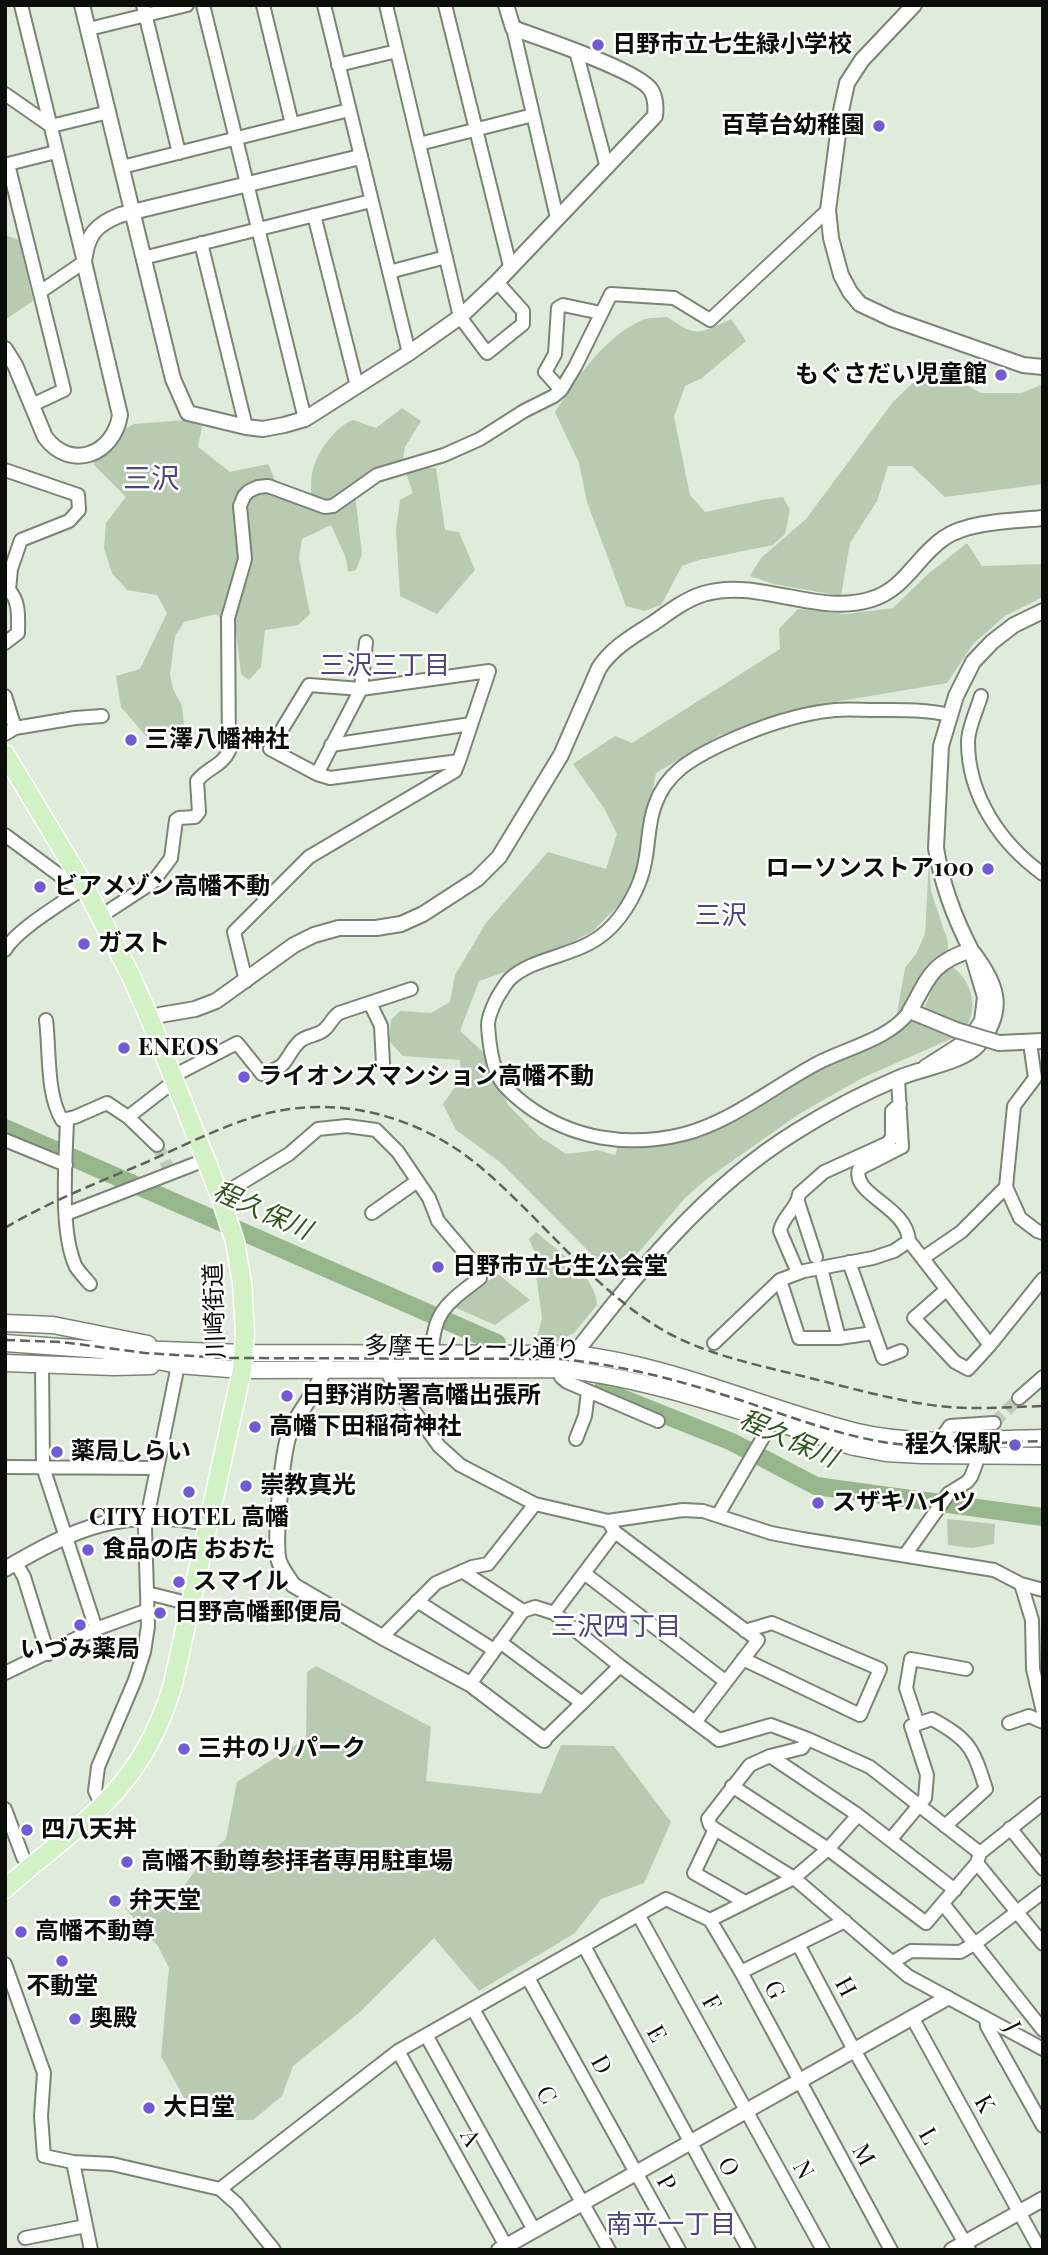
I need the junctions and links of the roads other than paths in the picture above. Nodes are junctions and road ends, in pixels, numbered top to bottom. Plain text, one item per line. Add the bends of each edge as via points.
1 (21, 5) edge
2 (82, 5) edge
3 (187, 5) edge
4 (203, 5) edge
5 (263, 5) edge
6 (324, 5) edge
7 (386, 5) edge
8 (444, 5) edge
9 (506, 5) edge
10 (914, 5) edge
11 (144, 10) edge
12 (513, 28) junction
13 (89, 29) junction
14 (397, 51) junction
15 (576, 51) junction
16 (338, 65) junction
17 (5, 94) edge
18 (349, 110) junction
19 (108, 112) junction
20 (533, 115) junction
21 (292, 124) junction
22 (51, 126) junction
23 (476, 129) junction
24 (236, 138) junction
25 (419, 144) junction
26 (56, 152) junction
27 (179, 153) junction
28 (360, 157) junction
29 (122, 167) junction
30 (607, 168) junction
31 (247, 186) junction
32 (370, 201) junction
33 (828, 210) junction
34 (133, 212) junction
35 (314, 215) junction
36 (557, 218) junction
37 (258, 229) junction
38 (201, 243) junction
39 (446, 257) junction
40 (143, 258) junction
41 (84, 262) junction
42 (510, 266) junction
43 (389, 272) junction
44 (497, 282) junction
45 (40, 292) junction
46 (601, 313) junction
47 (460, 317) junction
48 (5, 348) edge
49 (409, 353) junction
50 (1043, 367) edge
51 (356, 386) junction
52 (561, 390) junction
53 (32, 405) junction
54 (305, 419) junction
55 (246, 427) junction
56 (5, 470) edge
57 (1043, 518) edge
58 (7, 590) edge
59 (1043, 611) edge
60 (366, 642) dead end
61 (5, 643) edge
62 (361, 689) junction
63 (5, 696) edge
64 (981, 696) dead end
65 (949, 715) junction
66 (102, 716) dead end
67 (471, 724) junction
68 (10, 731) edge
69 (946, 734) junction
70 (968, 740) junction
71 (331, 745) junction
72 (5, 754) edge
73 (459, 761) junction
74 (317, 774) junction
75 (5, 835) edge
76 (1043, 874) edge
77 (85, 887) junction
78 (101, 916) junction
79 (5, 950) edge
80 (971, 950) junction
81 (246, 981) junction
82 (411, 989) dead end
83 (370, 1003) junction
84 (910, 1011) junction
85 (150, 1018) junction
86 (46, 1020) dead end
87 (1037, 1042) edge
88 (383, 1064) dead end
89 (174, 1079) junction
90 (898, 1079) junction
91 (900, 1104) junction
92 (128, 1117) junction
93 (67, 1119) junction
94 (5, 1140) edge
95 (157, 1145) tunnel mouth
96 (205, 1160) junction
97 (66, 1165) junction
98 (416, 1182) junction
99 (1006, 1187) junction
100 (798, 1202) junction
101 (223, 1205) junction
102 (66, 1213) junction
103 (372, 1213) dead end
104 (1043, 1233) edge
105 (909, 1241) junction
106 (923, 1258) junction
107 (818, 1262) junction
108 (849, 1262) junction
109 (798, 1273) junction
110 (1043, 1279) edge
111 (780, 1280) junction
112 (90, 1284) dead end
113 (946, 1290) junction
114 (5, 1323) edge
115 (873, 1333) junction
116 (839, 1339) junction
117 (5, 1343) edge
118 (714, 1343) dead end
119 (990, 1345) junction
120 (102, 1350) junction
121 (170, 1350) junction
122 (901, 1350) dead end
123 (326, 1352) junction
124 (376, 1352) junction
125 (432, 1353) junction
126 (574, 1354) junction
127 (243, 1361) junction
128 (5, 1363) edge
129 (42, 1363) junction
130 (178, 1365) junction
131 (387, 1368) junction
132 (563, 1368) junction
133 (324, 1370) junction
134 (1043, 1377) edge
135 (588, 1392) junction
136 (1019, 1398) tunnel mouth
137 (658, 1421) dead end
138 (772, 1422) junction
139 (994, 1423) tunnel mouth
140 (978, 1438) junction
141 (1043, 1438) edge
142 (576, 1439) dead end
143 (945, 1447) junction
144 (978, 1456) junction
145 (1043, 1456) edge
146 (5, 1467) edge
147 (43, 1467) junction
148 (157, 1468) junction
149 (535, 1504) junction
150 (718, 1515) junction
151 (146, 1518) junction
152 (208, 1523) junction
153 (611, 1527) junction
154 (65, 1536) junction
155 (905, 1555) junction
156 (10, 1566) edge
157 (462, 1571) junction
158 (584, 1573) junction
159 (1021, 1584) junction
160 (1043, 1590) edge
161 (147, 1593) junction
162 (417, 1601) junction
163 (191, 1604) junction
164 (148, 1611) junction
165 (523, 1611) junction
166 (554, 1613) junction
167 (96, 1629) junction
168 (745, 1631) junction
169 (382, 1637) junction
170 (497, 1646) junction
171 (48, 1654) junction
172 (743, 1659) junction
173 (620, 1666) junction
174 (966, 1669) dead end
175 (5, 1673) edge
176 (725, 1681) junction
177 (470, 1684) junction
178 (582, 1703) junction
179 (1043, 1712) edge
180 (696, 1721) junction
181 (1043, 1722) edge
182 (1009, 1723) dead end
183 (918, 1724) junction
184 (808, 1739) junction
185 (544, 1740) joint
186 (770, 1756) junction
187 (732, 1786) junction
188 (1043, 1803) edge
189 (101, 1804) junction
190 (919, 1804) junction
191 (5, 1809) edge
192 (858, 1815) junction
193 (945, 1826) junction
194 (1010, 1828) junction
195 (715, 1829) junction
196 (891, 1839) junction
197 (828, 1849) junction
198 (979, 1858) junction
199 (29, 1867) junction
200 (1043, 1870) edge
201 (793, 1878) junction
202 (5, 1889) edge
203 (955, 1890) junction
204 (1043, 1892) edge
205 (745, 1902) junction
206 (944, 1905) junction
207 (1017, 1912) junction
208 (639, 1916) junction
209 (710, 1920) junction
210 (845, 1921) junction
211 (976, 1943) junction
212 (798, 1944) junction
213 (1043, 1944) edge
214 (584, 1947) junction
215 (893, 1962) junction
216 (5, 1964) edge
217 (741, 1972) junction
218 (528, 1978) junction
219 (947, 1998) junction
220 (473, 2009) junction
221 (912, 2017) junction
222 (986, 2019) junction
223 (426, 2035) junction
224 (1040, 2039) edge
225 (854, 2050) junction
226 (398, 2051) junction
227 (799, 2081) junction
228 (746, 2110) junction
229 (1043, 2126) edge
230 (691, 2142) junction
231 (73, 2162) junction
232 (636, 2173) junction
233 (220, 2189) junction
234 (1043, 2199) edge
235 (583, 2203) junction
236 (1020, 2212) junction
237 (86, 2226) junction
238 (534, 2230) junction
239 (25, 2238) dead end
240 (962, 2247) edge
241 (506, 2249) edge
242 (91, 2250) edge
243 (274, 2250) edge
244 (608, 2250) edge
245 (679, 2250) edge
246 (750, 2250) edge
247 (823, 2250) edge
248 (891, 2250) edge
249 (1040, 2250) edge

1 - 22 street
2 - 13 street
3 - 11 street
4 - 24 street
5 - 21 street
6 - 16 street
7 - 14 street
8 - 23 street
9 - 12 street
10 - 33 street via 862,60 847,83
11 - 13 street
11 - 27 street
12 - 15 street
12 - 20 street
13 - 19 street
14 - 16 street
14 - 25 street
15 - 30 street
15 - 30 street via 640,79 656,103 655,116
16 - 18 street
17 - 22 street
18 - 21 street
18 - 28 street
19 - 22 street
19 - 29 street
20 - 23 street
20 - 36 street
21 - 24 street
22 - 26 street
23 - 25 street
23 - 42 street
24 - 27 street
24 - 31 street
25 - 39 street
26 - 41 street
26 - 45 street via 8,164
27 - 29 street
28 - 31 street
28 - 32 street
29 - 34 street
30 - 36 street
31 - 34 street
31 - 37 street
32 - 35 street
32 - 43 street
33 - 46 street via 710,320 674,298 662,297 611,294
33 - 50 street via 841,275 860,304 1023,365
34 - 40 street
34 - 41 street via 105,221 93,232
35 - 37 street
35 - 51 street
36 - 42 street
37 - 38 street
37 - 54 street
38 - 40 street
38 - 55 street
39 - 43 street
39 - 47 street
40 - 55 street via 183,406 188,413
41 - 45 street
41 - 53 street via 116,392 118,427 96,451 86,456 67,455 45,437
42 - 44 street
43 - 49 street
44 - 47 street
44 - 47 street via 523,311 523,324 487,353
45 - 53 street via 65,390
46 - 52 street
46 - 52 street via 563,305 558,308 555,354 545,372
47 - 49 street
48 - 53 street
49 - 51 street
51 - 54 street
52 - 78 street via 480,439 376,475 333,506 268,486 244,496 240,518 245,559 228,618 229,751 197,781 199,812 176,820 171,858 153,882
54 - 55 street via 263,429
56 - 58 street via 78,495 79,510 69,521 21,540
57 - 81 street via 952,533 929,550 899,584 870,600 827,602 734,590 688,600 627,640 602,664 561,755 485,872 401,924 339,928 306,938
58 - 61 street via 18,607 18,633
59 - 65 street via 1003,632 978,657
60 - 62 street
62 - 67 street via 489,671
62 - 71 street
62 - 74 street via 309,685 271,749
63 - 68 street
64 - 70 street
65 - 69 street
65 - 84 street via 919,709 836,710 792,717 753,730 684,764 667,780 655,804 640,883 617,921 581,948 509,980 488,1021 500,1080 516,1097 543,1117 586,1135 617,1141 684,1133 733,1113 818,1063 892,1028
66 - 68 street
67 - 71 street
67 - 73 street
69 - 70 street
69 - 80 street via 941,746 936,848 950,907
70 - 76 street via 974,780 995,827
71 - 74 street
72 - 77 main road, 川崎街道
73 - 74 street via 330,778
73 - 81 street via 455,771 309,857 234,932
75 - 77 street via 70,883
77 - 78 main road, 川崎街道
77 - 79 street
78 - 85 main road, 川崎街道
80 - 84 street via 932,971
80 - 90 street via 985,997 982,1021 970,1039 926,1068
81 - 85 street via 200,1008
82 - 83 street
83 - 88 street via 381,1027
83 - 89 street via 332,1018 324,1031 298,1043 275,1070 262,1074 237,1043
84 - 87 street, bridge via 999,1043
85 - 89 main road, 川崎街道
86 - 93 street via 57,1111 62,1120
87 - 99 street via 1035,1078 1014,1106
89 - 92 street
89 - 96 main road, 川崎街道
90 - 91 street
90 - 126 street via 796,1131 732,1178 672,1237
91 - 100 street via 892,1111 888,1143 824,1172 799,1194
91 - 105 street via 902,1147 857,1173 871,1196 899,1218
92 - 93 street via 107,1103
92 - 95 street
93 - 97 street
94 - 97 street
96 - 101 main road, 川崎街道
96 - 102 street
97 - 102 street
98 - 101 street via 398,1152 376,1130 318,1129
98 - 103 street
98 - 125 street via 438,1221 477,1267 480,1278 443,1308
99 - 104 street via 1020,1218
99 - 106 street via 961,1232
100 - 107 street
100 - 109 street via 780,1231
101 - 127 main road, 川崎街道 via 242,1283
102 - 112 street via 69,1260
105 - 106 street
105 - 108 street via 894,1251
106 - 113 street
107 - 108 street
107 - 109 street
107 - 116 street
108 - 115 street
109 - 111 street
110 - 119 street
111 - 116 street via 799,1338
111 - 118 street
113 - 119 street
113 - 119 street via 914,1318 955,1362 968,1369
114 - 121 main road via 53,1325
115 - 116 street
115 - 122 street via 883,1358
117 - 120 main road, 多摩モノレール通り
120 - 121 main road, 多摩モノレール通り
120 - 130 main road, 多摩モノレール通り
121 - 127 main road, 多摩モノレール通り
123 - 124 main road, 多摩モノレール通り
123 - 127 main road, 多摩モノレール通り
123 - 133 street
124 - 125 main road, 多摩モノレール通り
124 - 131 street
125 - 126 main road, 多摩モノレール通り
126 - 132 street
126 - 143 main road, 多摩モノレール通り via 660,1371 858,1432
127 - 130 main road, 多摩モノレール通り
127 - 133 main road, 多摩モノレール通り
127 - 152 main road, 川崎街道
128 - 129 main road
129 - 130 main road
129 - 147 street
130 - 148 street
131 - 132 main road, 多摩モノレール通り
131 - 133 main road, 多摩モノレール通り
131 - 149 street via 439,1446 460,1465
132 - 135 street via 561,1377
132 - 138 main road, 多摩モノレール通り via 655,1385
133 - 169 street via 286,1443 278,1559 293,1585
134 - 136 street
135 - 137 street
135 - 142 street
138 - 143 main road, 多摩モノレール通り via 886,1453
138 - 150 street
139 - 143 street via 950,1426
140 - 141 main road, 多摩モノレール通り
140 - 143 main road, 多摩モノレール通り
140 - 144 street
143 - 144 main road, 多摩モノレール通り
144 - 145 main road, 多摩モノレール通り
144 - 155 street via 967,1482 947,1495
146 - 147 street
147 - 148 street
147 - 154 street
148 - 151 street
149 - 153 street
149 - 157 street via 488,1564
150 - 153 street via 683,1510
150 - 155 street via 771,1533
151 - 152 street
151 - 154 street via 106,1522
151 - 161 street
152 - 163 main road, 川崎街道
153 - 158 street
153 - 168 street
154 - 156 street
154 - 167 street
155 - 159 street via 994,1570
156 - 171 street via 24,1577
157 - 162 street via 436,1583
157 - 165 street
158 - 166 street
158 - 176 street
159 - 160 street
159 - 179 street via 1032,1620 1033,1669
161 - 163 street
161 - 164 street
162 - 169 street
162 - 170 street
163 - 189 main road, 川崎街道 via 166,1708 140,1759
164 - 167 street
164 - 189 street via 144,1652 98,1767 95,1791
165 - 166 street via 534,1607
165 - 170 street
166 - 173 street
167 - 171 street
168 - 172 street via 758,1640
168 - 172 street via 772,1623 880,1669 860,1715
169 - 177 street
170 - 177 street
170 - 178 street
171 - 175 street
172 - 176 street
173 - 178 street
173 - 180 street
174 - 183 street via 911,1659 906,1688
176 - 180 street
177 - 185 street
178 - 185 street
180 - 184 street via 719,1740 771,1726
181 - 182 street via 1029,1716
183 - 190 street via 911,1727 927,1775 925,1798
183 - 193 street via 932,1719 958,1734 976,1758 986,1789
184 - 186 street via 802,1748
184 - 190 street via 870,1767
186 - 187 street via 750,1765
186 - 192 street
187 - 195 street via 708,1819
187 - 197 street
188 - 194 street
189 - 199 main road, 川崎街道
190 - 193 street
190 - 196 street
191 - 199 street
192 - 196 street
192 - 197 street
193 - 198 street
194 - 198 street
194 - 200 street
195 - 201 street
195 - 205 street via 694,1873
196 - 203 street
197 - 201 street
197 - 206 street via 926,1923
198 - 203 street
198 - 207 street
199 - 202 main road, 川崎街道
201 - 205 street
201 - 210 street
203 - 206 street
204 - 207 street
205 - 209 street
206 - 211 street
207 - 211 street
207 - 213 street
208 - 209 street via 666,1899
208 - 214 street
208 - 228 street, F
209 - 217 street, G
210 - 212 street
210 - 215 street
211 - 215 street via 960,1952 911,1951
211 - 224 street
212 - 217 street
212 - 225 street, H
214 - 218 street
214 - 230 street, E
215 - 219 street
216 - 231 street via 44,2073 44,2156
217 - 227 street, G
218 - 220 street
218 - 232 street, D
219 - 221 street
219 - 222 street
220 - 223 street
220 - 235 street, C
221 - 225 street
221 - 236 street, K
222 - 224 street
222 - 229 street, J
223 - 226 street
223 - 238 street
225 - 227 street
225 - 240 street, L
226 - 233 street
226 - 241 street, A
227 - 228 street
227 - 248 street, M
228 - 230 street
228 - 247 street, N
230 - 232 street
230 - 246 street, O
231 - 233 street via 112,2164
231 - 237 street
232 - 235 street
232 - 245 street, P
233 - 243 street
234 - 236 street
235 - 238 street
235 - 244 street, C
236 - 240 street
236 - 249 street, K
237 - 239 street
237 - 242 street
238 - 241 street

